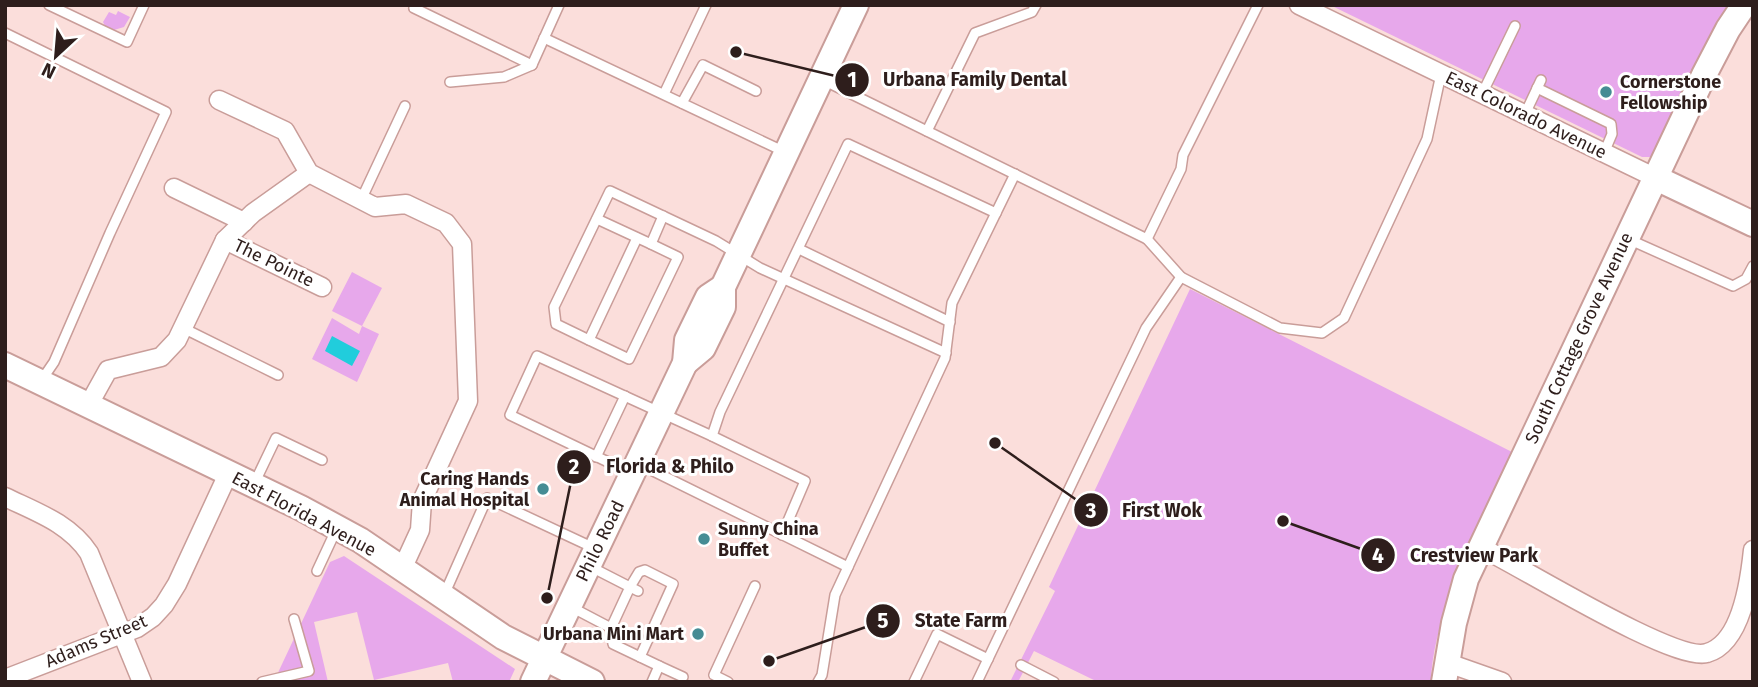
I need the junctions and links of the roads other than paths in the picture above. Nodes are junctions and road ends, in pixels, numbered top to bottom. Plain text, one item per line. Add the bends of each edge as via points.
1 (49, 5) edge
2 (144, 5) edge
3 (415, 5) edge
4 (559, 5) edge
5 (706, 5) edge
6 (856, 5) edge
7 (1036, 5) edge
8 (1258, 5) edge
9 (1299, 5) edge
10 (1744, 5) edge
11 (1515, 26) dead end
12 (5, 33) edge
13 (544, 38) junction
14 (532, 65) junction
15 (1441, 74) junction
16 (821, 79) junction
17 (450, 82) dead end
18 (756, 91) dead end
19 (664, 94) junction
20 (1482, 94) junction
21 (219, 100) dead end
22 (682, 103) junction
23 (405, 106) dead end
24 (1525, 114) junction
25 (927, 131) junction
26 (787, 152) junction
27 (1604, 153) junction
28 (309, 173) junction
29 (1015, 174) junction
30 (1656, 178) junction
31 (174, 188) dead end
32 (361, 200) junction
33 (996, 213) junction
34 (663, 216) junction
35 (597, 219) junction
36 (244, 222) junction
37 (1753, 224) edge
38 (637, 238) junction
39 (1626, 238) junction
40 (1147, 239) junction
41 (225, 240) junction
42 (651, 244) junction
43 (799, 249) junction
44 (738, 255) junction
45 (1753, 266) edge
46 (1181, 277) junction
47 (785, 279) junction
48 (322, 287) dead end
49 (950, 322) junction
50 (183, 328) junction
51 (589, 340) junction
52 (946, 353) junction
53 (5, 365) edge
54 (278, 375) dead end
55 (40, 382) junction
56 (625, 396) junction
57 (88, 406) junction
58 (661, 413) junction
59 (712, 436) junction
60 (596, 457) junction
61 (322, 460) dead end
62 (635, 469) junction
63 (228, 474) junction
64 (253, 486) junction
65 (5, 497) edge
66 (337, 528) junction
67 (782, 535) junction
68 (1480, 547) junction
69 (1753, 550) edge
70 (592, 557) junction
71 (403, 567) junction
72 (848, 568) junction
73 (317, 571) dead end
74 (755, 586) dead end
75 (634, 589) junction
76 (443, 596) junction
77 (569, 606) junction
78 (294, 619) dead end
79 (616, 624) junction
80 (122, 633) junction
81 (640, 657) junction
82 (544, 659) junction
83 (988, 659) junction
84 (1021, 665) dead end
85 (659, 666) junction
86 (1446, 672) edge
87 (683, 677) dead end
88 (5, 679) edge
89 (142, 682) edge
90 (262, 682) edge
91 (533, 682) edge
92 (592, 682) edge
93 (652, 682) edge
94 (727, 682) edge
95 (818, 682) edge
96 (914, 682) edge
97 (977, 682) edge
98 (1054, 682) edge
99 (1502, 682) edge

1 - 2 lane via 127,42
3 - 14 lane
4 - 13 lane
5 - 19 lane
6 - 16 street, Philo Road
7 - 25 lane via 1032,12 975,33
8 - 40 lane
9 - 15 street, East Colorado Avenue
10 - 30 street, South Cottage Grove Avenue via 1704,75
11 - 20 lane
12 - 55 lane via 166,112 54,362
13 - 14 lane
13 - 19 lane
14 - 17 lane via 504,77
15 - 20 street, East Colorado Avenue
15 - 46 lane via 1427,139 1344,318 1322,333 1280,328
16 - 25 lane
16 - 26 street, Philo Road
18 - 22 lane via 703,65
19 - 22 lane
20 - 24 street, East Colorado Avenue
21 - 28 street via 285,131
22 - 26 lane
23 - 32 lane
24 - 27 street, East Colorado Avenue
24 - 27 lane via 1539,84 1611,124
25 - 29 lane
26 - 44 street, Philo Road
27 - 30 street, East Colorado Avenue
28 - 32 street
28 - 36 street
29 - 33 lane
29 - 40 lane
30 - 37 street, East Colorado Avenue
30 - 39 street, South Cottage Grove Avenue
31 - 36 street
32 - 71 street via 375,207 406,204 446,223 462,244 468,401 422,501 420,530
33 - 43 lane via 848,144
33 - 49 lane via 953,303
34 - 35 lane via 610,191
34 - 42 lane
34 - 44 lane
35 - 38 lane
35 - 51 lane via 554,307 556,324
36 - 41 street
38 - 42 lane
38 - 51 lane
39 - 45 lane via 1733,286 1746,279
39 - 68 street, South Cottage Grove Avenue
40 - 46 lane
41 - 48 street, The Pointe
41 - 50 street
42 - 51 lane via 678,257 629,359
43 - 47 lane
43 - 49 lane
44 - 47 lane
44 - 58 street, Philo Road via 723,287 723,307 703,348 685,363
46 - 83 lane via 1146,328
47 - 52 lane
47 - 59 lane
49 - 52 lane
50 - 54 lane
50 - 57 street via 161,357 108,370
52 - 72 lane
53 - 55 street, East Florida Avenue
55 - 57 street, East Florida Avenue
56 - 58 lane
56 - 60 lane
56 - 60 lane via 537,356 510,415
57 - 63 street, East Florida Avenue
58 - 59 lane
58 - 62 street, Philo Road
59 - 67 lane via 805,481
60 - 62 lane
61 - 64 lane via 276,438
62 - 67 lane
62 - 70 street, Philo Road
63 - 64 street, East Florida Avenue
63 - 80 street, Adams Street via 164,605 153,617
64 - 66 street, East Florida Avenue
65 - 80 street via 62,525 81,540
66 - 71 street, East Florida Avenue
66 - 73 lane
67 - 72 lane
68 - 69 street via 1647,637 1696,655 1717,649 1733,627 1749,586
68 - 86 street, South Cottage Grove Avenue via 1466,579
70 - 75 lane
70 - 76 lane via 487,498
70 - 77 street, Philo Road
71 - 76 street, East Florida Avenue
72 - 95 lane via 835,595
74 - 94 lane via 714,676
75 - 79 lane
75 - 81 lane via 639,572 645,570 673,584 645,635
76 - 82 street, East Florida Avenue
77 - 79 lane
77 - 82 street, Philo Road
78 - 90 lane via 310,671
79 - 81 lane via 613,644
80 - 88 street, Adams Street
80 - 89 street
81 - 85 lane
82 - 91 street, Philo Road
82 - 92 street, East Florida Avenue
83 - 96 lane via 937,635
83 - 97 lane
84 - 98 lane
85 - 87 lane
85 - 93 lane
86 - 99 street

